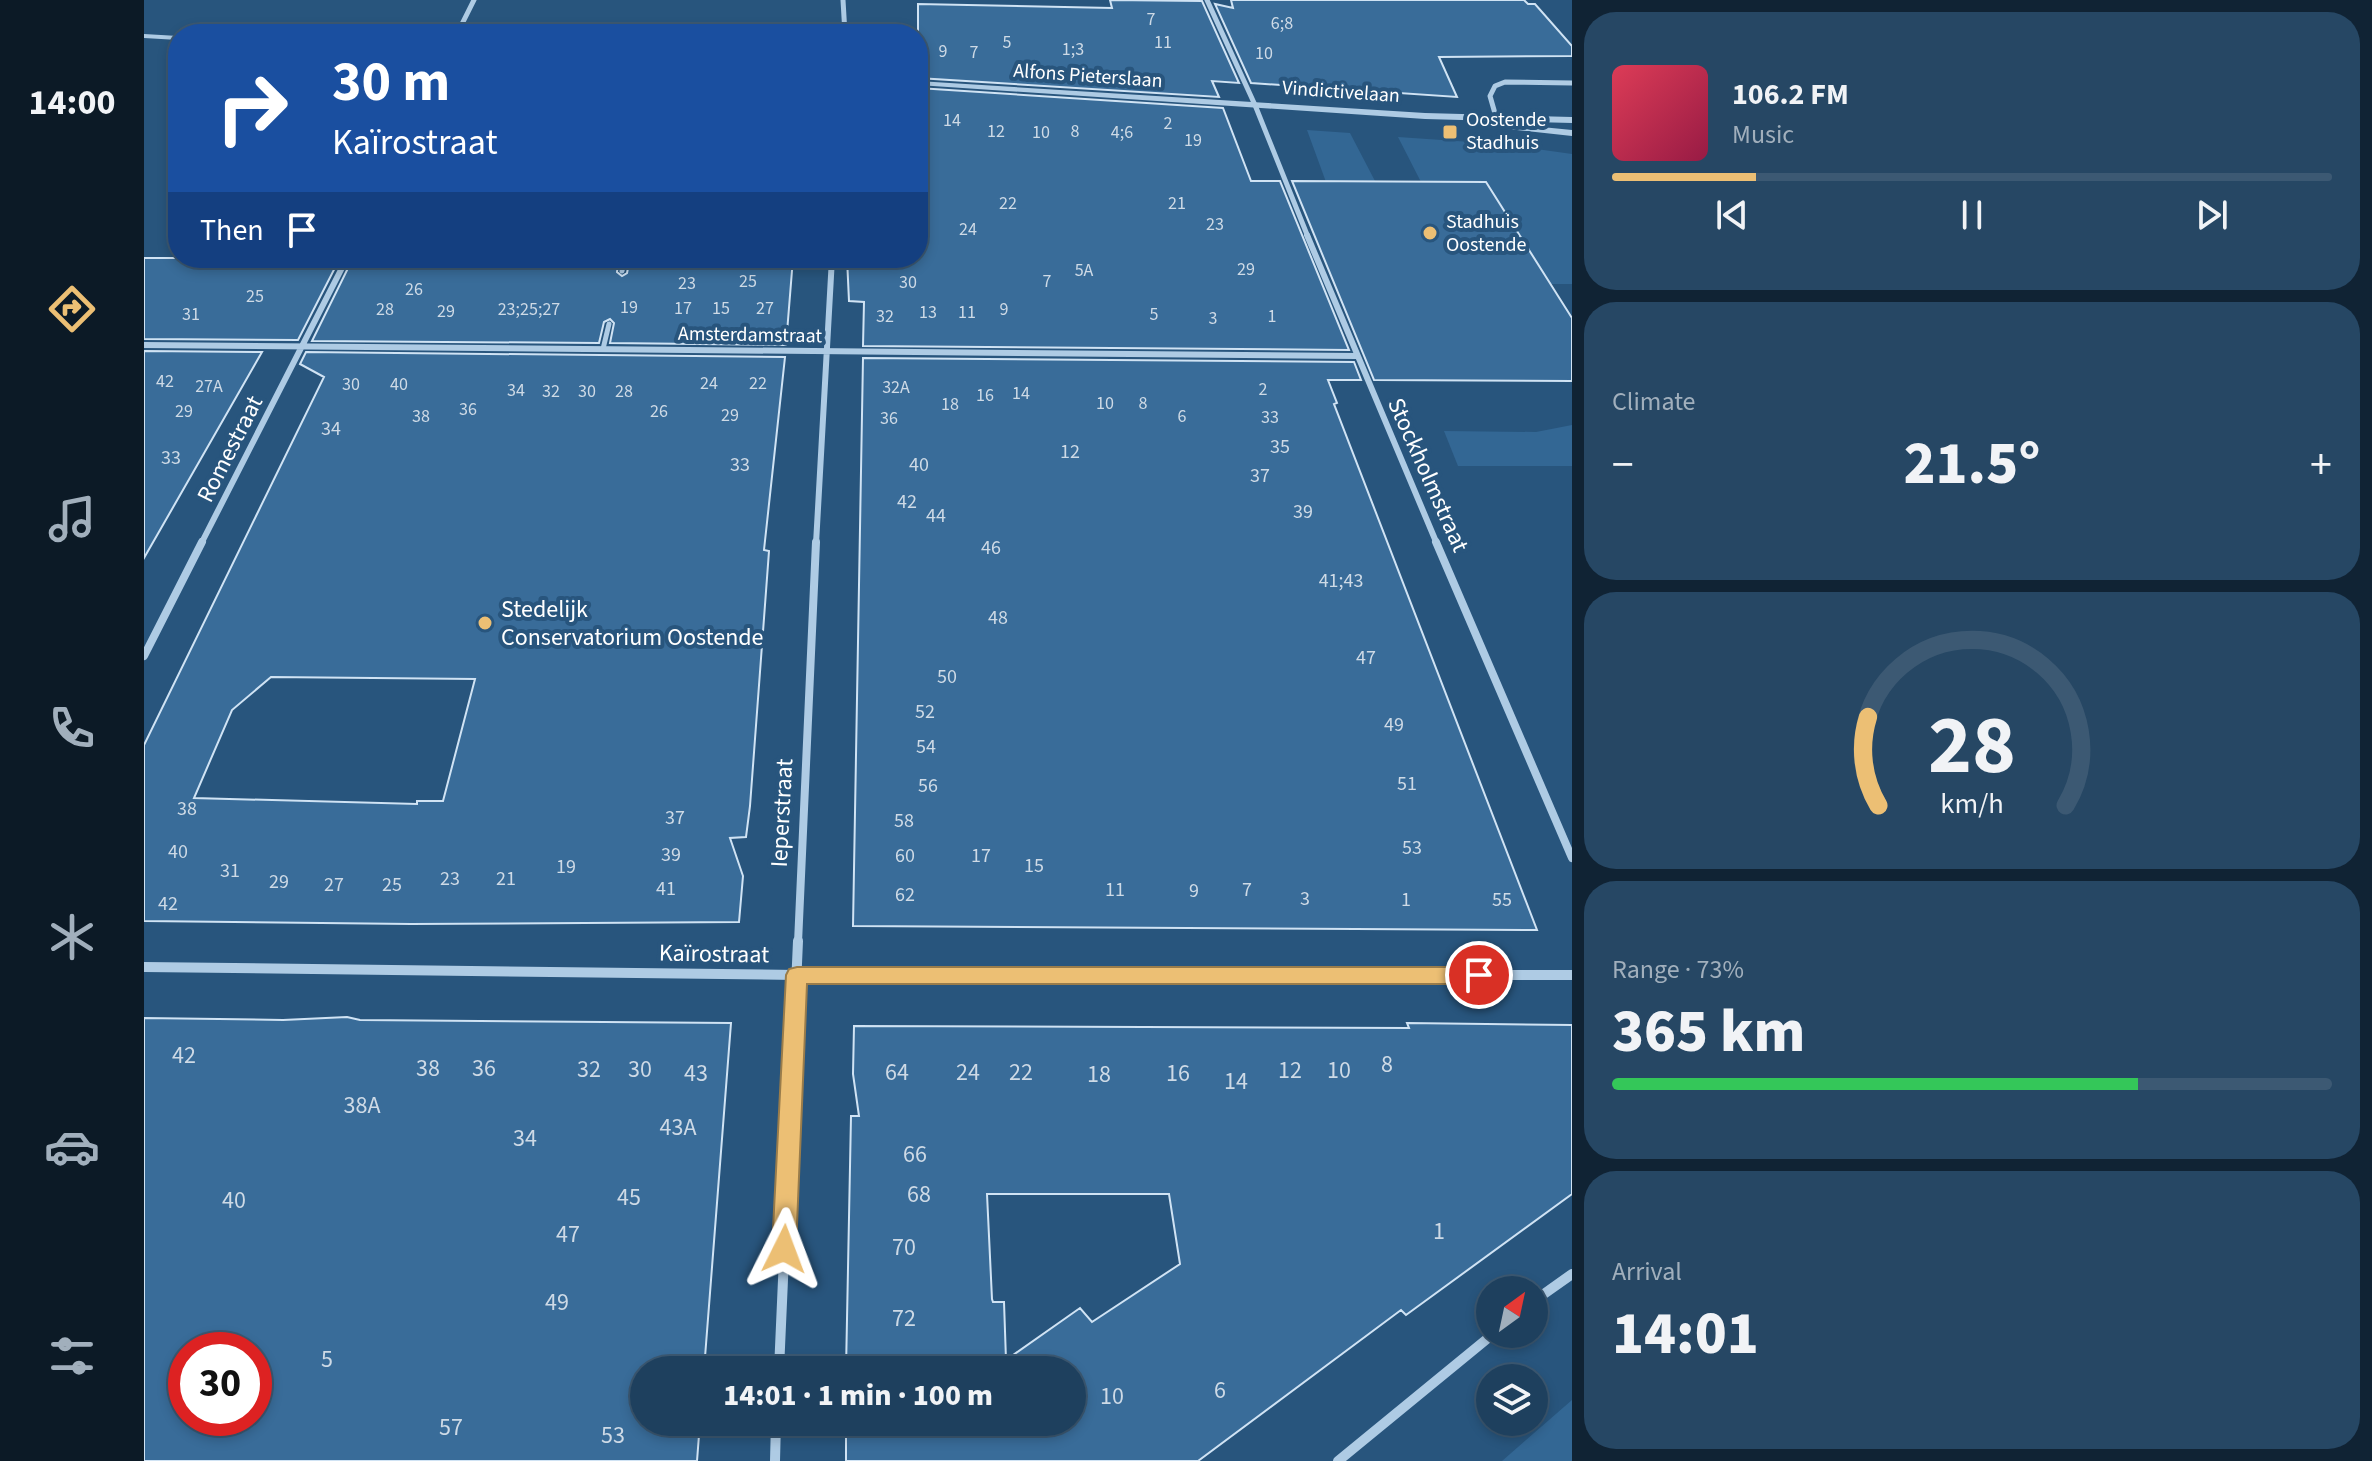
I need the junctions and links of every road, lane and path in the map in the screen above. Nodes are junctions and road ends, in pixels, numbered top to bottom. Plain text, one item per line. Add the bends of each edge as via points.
1 (474, 0) edge
2 (843, 0) edge
3 (1207, 0) edge
4 (462, 24) edge
5 (844, 24) edge
6 (144, 36) edge
7 (168, 37) edge
8 (1572, 83) edge
9 (928, 84) edge
10 (1255, 105) junction
11 (1425, 116) junction
12 (1496, 117) junction
13 (1572, 120) edge
14 (1519, 128) junction
15 (1572, 133) edge
16 (1572, 141) edge
17 (342, 268) edge
18 (623, 268) edge
19 (831, 268) edge
20 (622, 271) dead end
21 (609, 324) dead end
22 (144, 345) edge
23 (304, 345) junction
24 (603, 349) junction
25 (825, 352) junction
26 (1356, 356) junction
27 (144, 656) edge
28 (1572, 858) edge
29 (144, 967) edge
30 (797, 975) junction
31 (1572, 975) edge
32 (1572, 1274) edge
33 (1548, 1291) edge
34 (1476, 1348) edge
35 (780, 1356) edge
36 (776, 1436) edge
37 (775, 1461) edge
38 (1338, 1461) edge

1 - 4 street
2 - 5 street
3 - 10 street, Stockholmstraat
6 - 7 street
8 - 12 street via 1495,86 1490,96
9 - 10 street, Alfons Pieterslaan
10 - 11 street, Vindictivelaan
10 - 26 street, Stockholmstraat
11 - 12 street, Vindictivelaan
11 - 14 street, Vindictivelaan
12 - 13 street, Vindictivelaan
14 - 15 street, Vindictivelaan
14 - 16 street
17 - 23 street, Romestraat
18 - 20 lane
19 - 25 street, Ieperstraat
21 - 24 lane
22 - 23 street, Amsterdamstraat
23 - 24 street, Amsterdamstraat
23 - 27 street, Romestraat
24 - 25 street, Amsterdamstraat
25 - 26 street, Amsterdamstraat
25 - 30 street, Ieperstraat
26 - 28 street, Stockholmstraat
29 - 30 street, Kaïrostraat
30 - 31 street, Kaïrostraat
30 - 35 street, Ieperstraat
32 - 33 street
34 - 38 street
36 - 37 street

